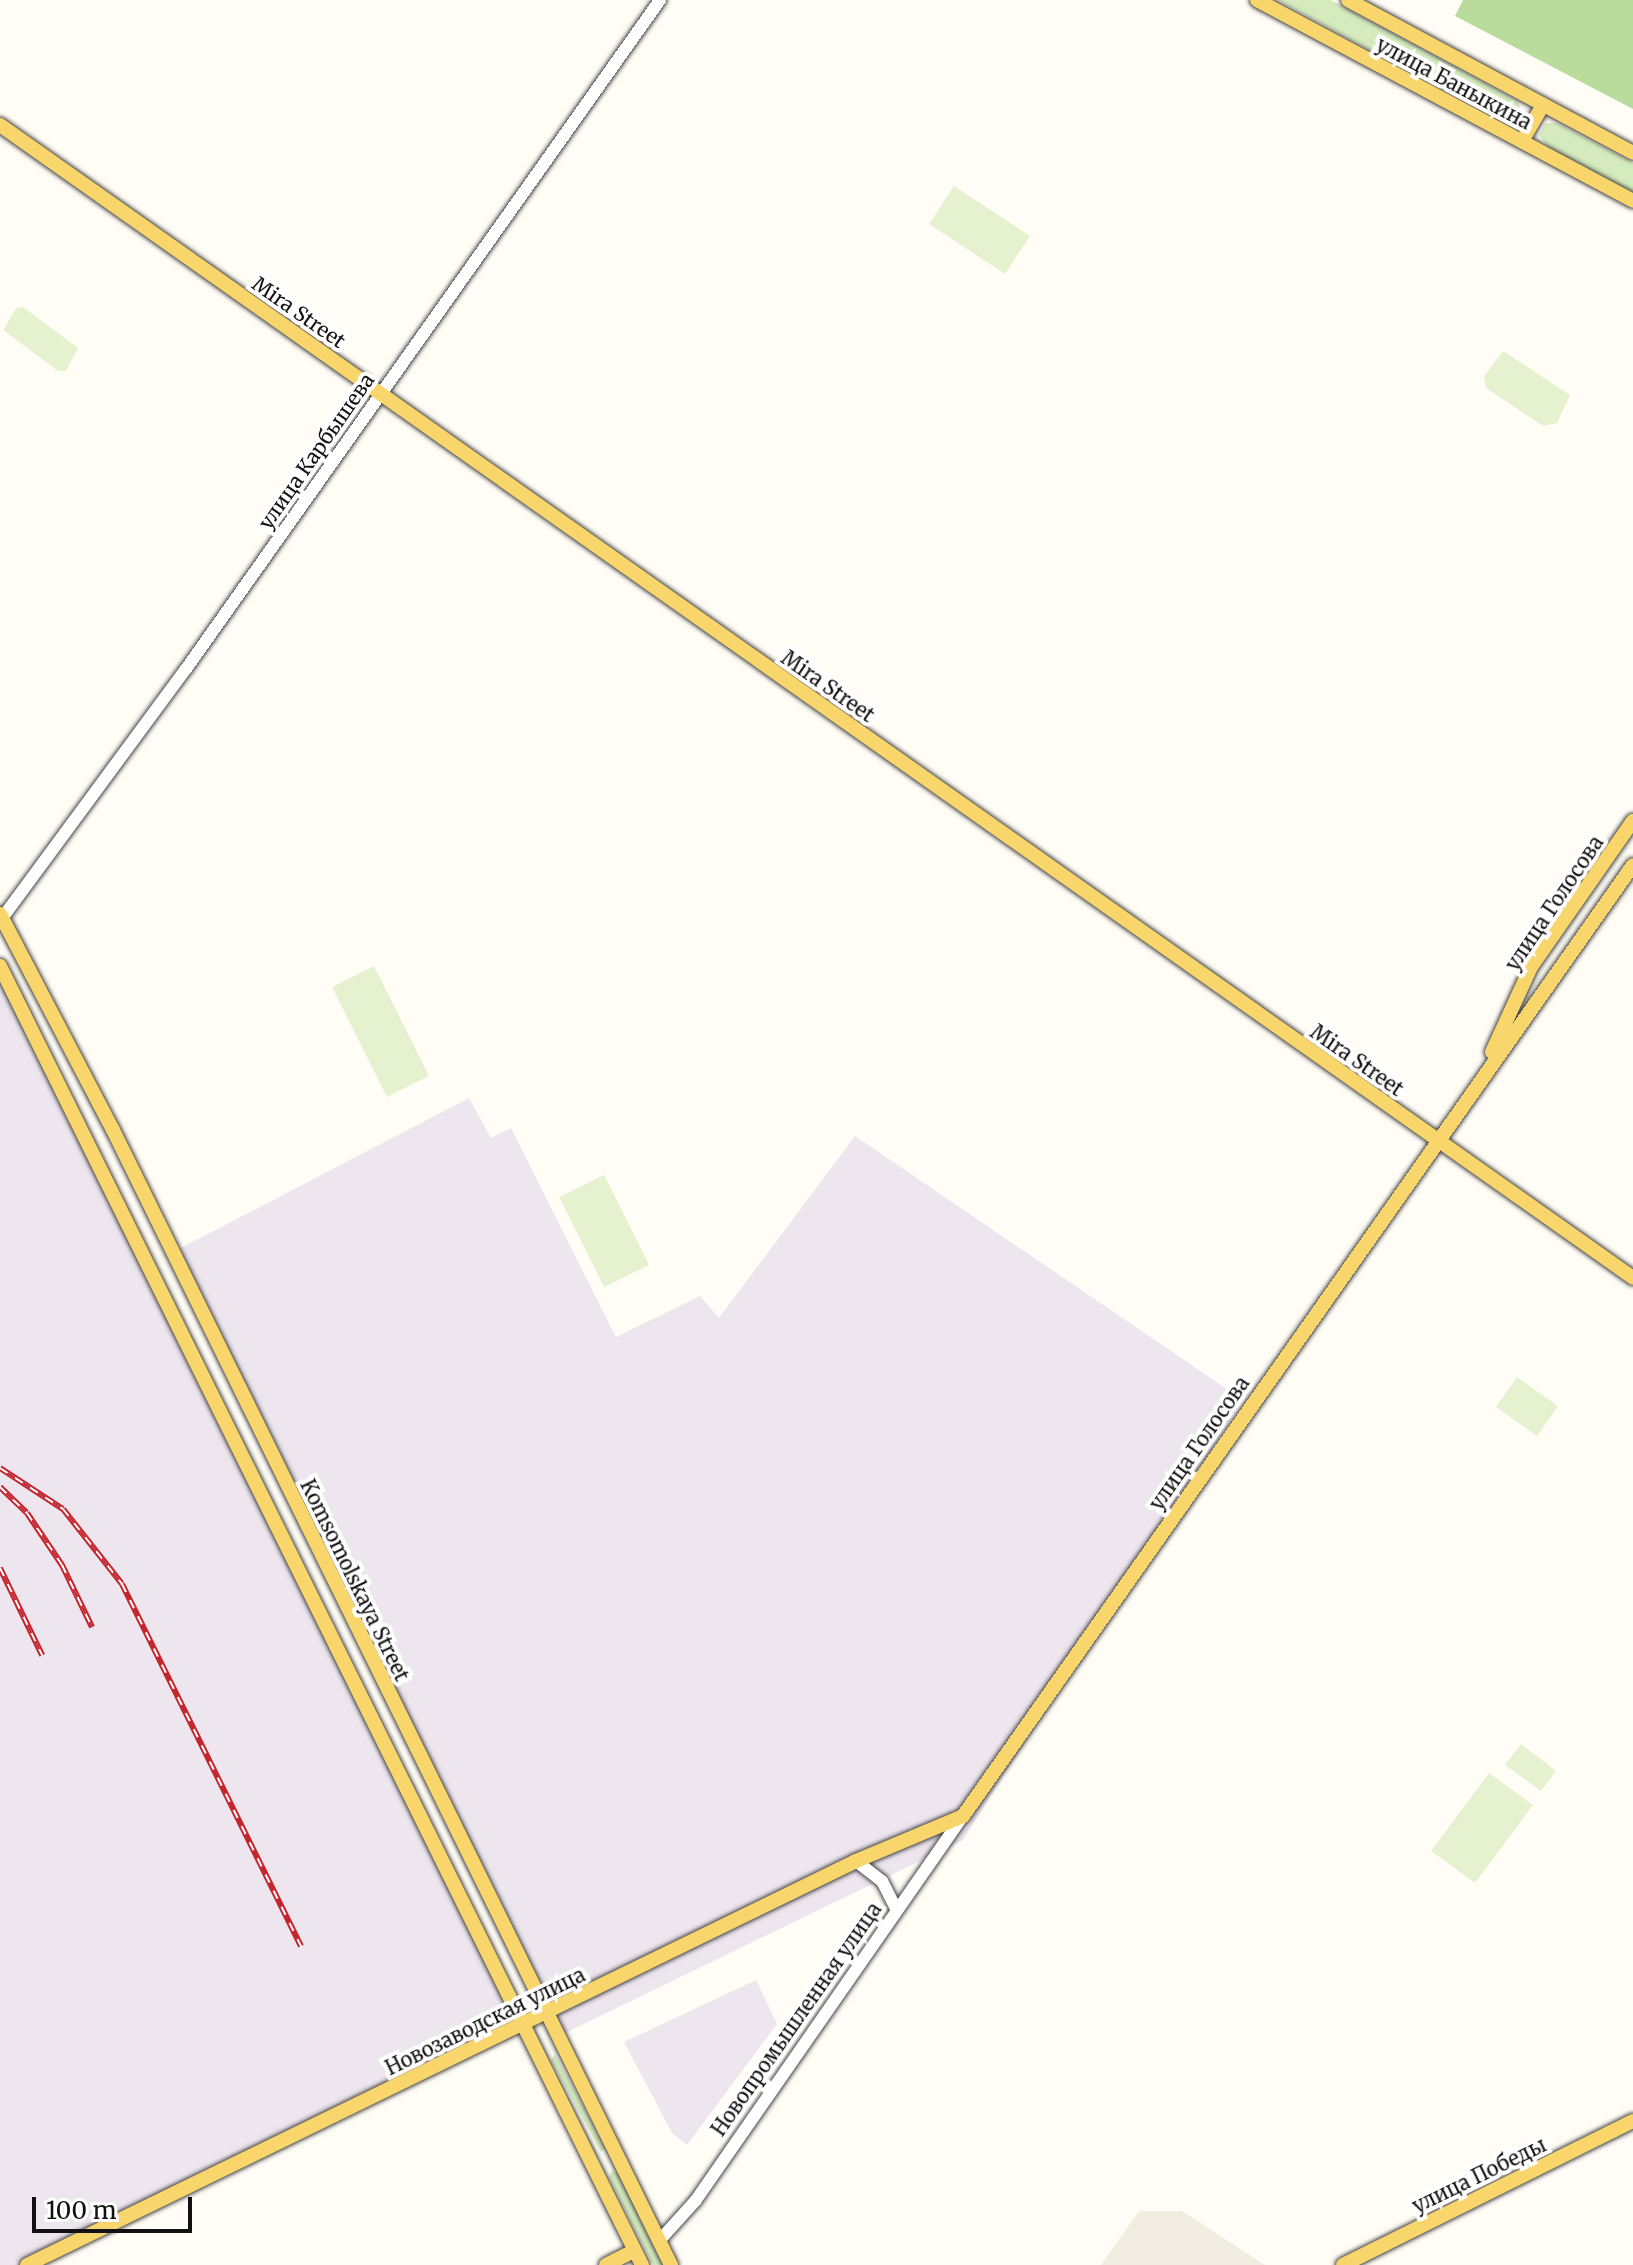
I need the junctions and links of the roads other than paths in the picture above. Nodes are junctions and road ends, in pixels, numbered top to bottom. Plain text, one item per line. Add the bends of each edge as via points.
1 (660, 0) edge
2 (1257, 0) edge
3 (1348, 0) edge
4 (1543, 105) junction
5 (0, 125) edge
6 (1522, 141) junction
7 (1633, 153) edge
8 (1633, 201) edge
9 (380, 394) junction
10 (1633, 821) edge
11 (1633, 865) edge
12 (1, 919) edge
13 (0, 966) edge
14 (1531, 967) junction
15 (1550, 981) junction
16 (1469, 1094) junction
17 (1436, 1140) junction
18 (1633, 1278) edge
19 (292, 1495) junction
20 (266, 1508) junction
21 (388, 1693) junction
22 (363, 1705) junction
23 (963, 1816) junction
24 (856, 1861) junction
25 (896, 1908) junction
26 (544, 2014) junction
27 (522, 2026) junction
28 (1633, 2121) edge
29 (616, 2156) junction
30 (593, 2168) junction
31 (659, 2241) junction
32 (638, 2258) edge
33 (30, 2264) edge
34 (606, 2265) edge
35 (671, 2265) edge
36 (1343, 2265) edge

1 - 9 street, улица Карбышева
2 - 6 main road, улица Баныкина
3 - 4 main road, улица Баныкина
4 - 6 main road
4 - 7 main road, улица Баныкина
5 - 9 main road, Mira Street
6 - 8 main road, улица Баныкина
9 - 12 street, улица Карбышева
9 - 17 main road, Mira Street
10 - 14 main road, улица Голосова
11 - 15 main road, улица Голосова
12 - 19 main road, Komsomolskaya Street via 113,1130
13 - 20 main road
14 - 15 main road via 1534,977
14 - 16 main road, улица Голосова
15 - 16 main road, улица Голосова
16 - 17 main road, улица Голосова
17 - 18 main road, Mira Street
17 - 23 main road, улица Голосова
19 - 20 main road
19 - 21 main road, Komsomolskaya Street
20 - 22 main road
21 - 22 main road
21 - 26 main road, Komsomolskaya Street
22 - 27 main road
23 - 24 main road, Новозаводская улица
23 - 25 street, Новопромышленная улица
24 - 25 street via 882,1881
24 - 26 main road, Новозаводская улица
25 - 31 street, Новопромышленная улица via 696,2200
26 - 27 main road, Новозаводская улица
26 - 29 main road, Komsomolskaya Street
27 - 30 main road
27 - 33 main road, Новозаводская улица
28 - 36 main road, улица Победы
29 - 30 main road
29 - 31 main road, Komsomolskaya Street
30 - 32 main road
31 - 35 main road, Komsomolskaya Street
32 - 34 main road

